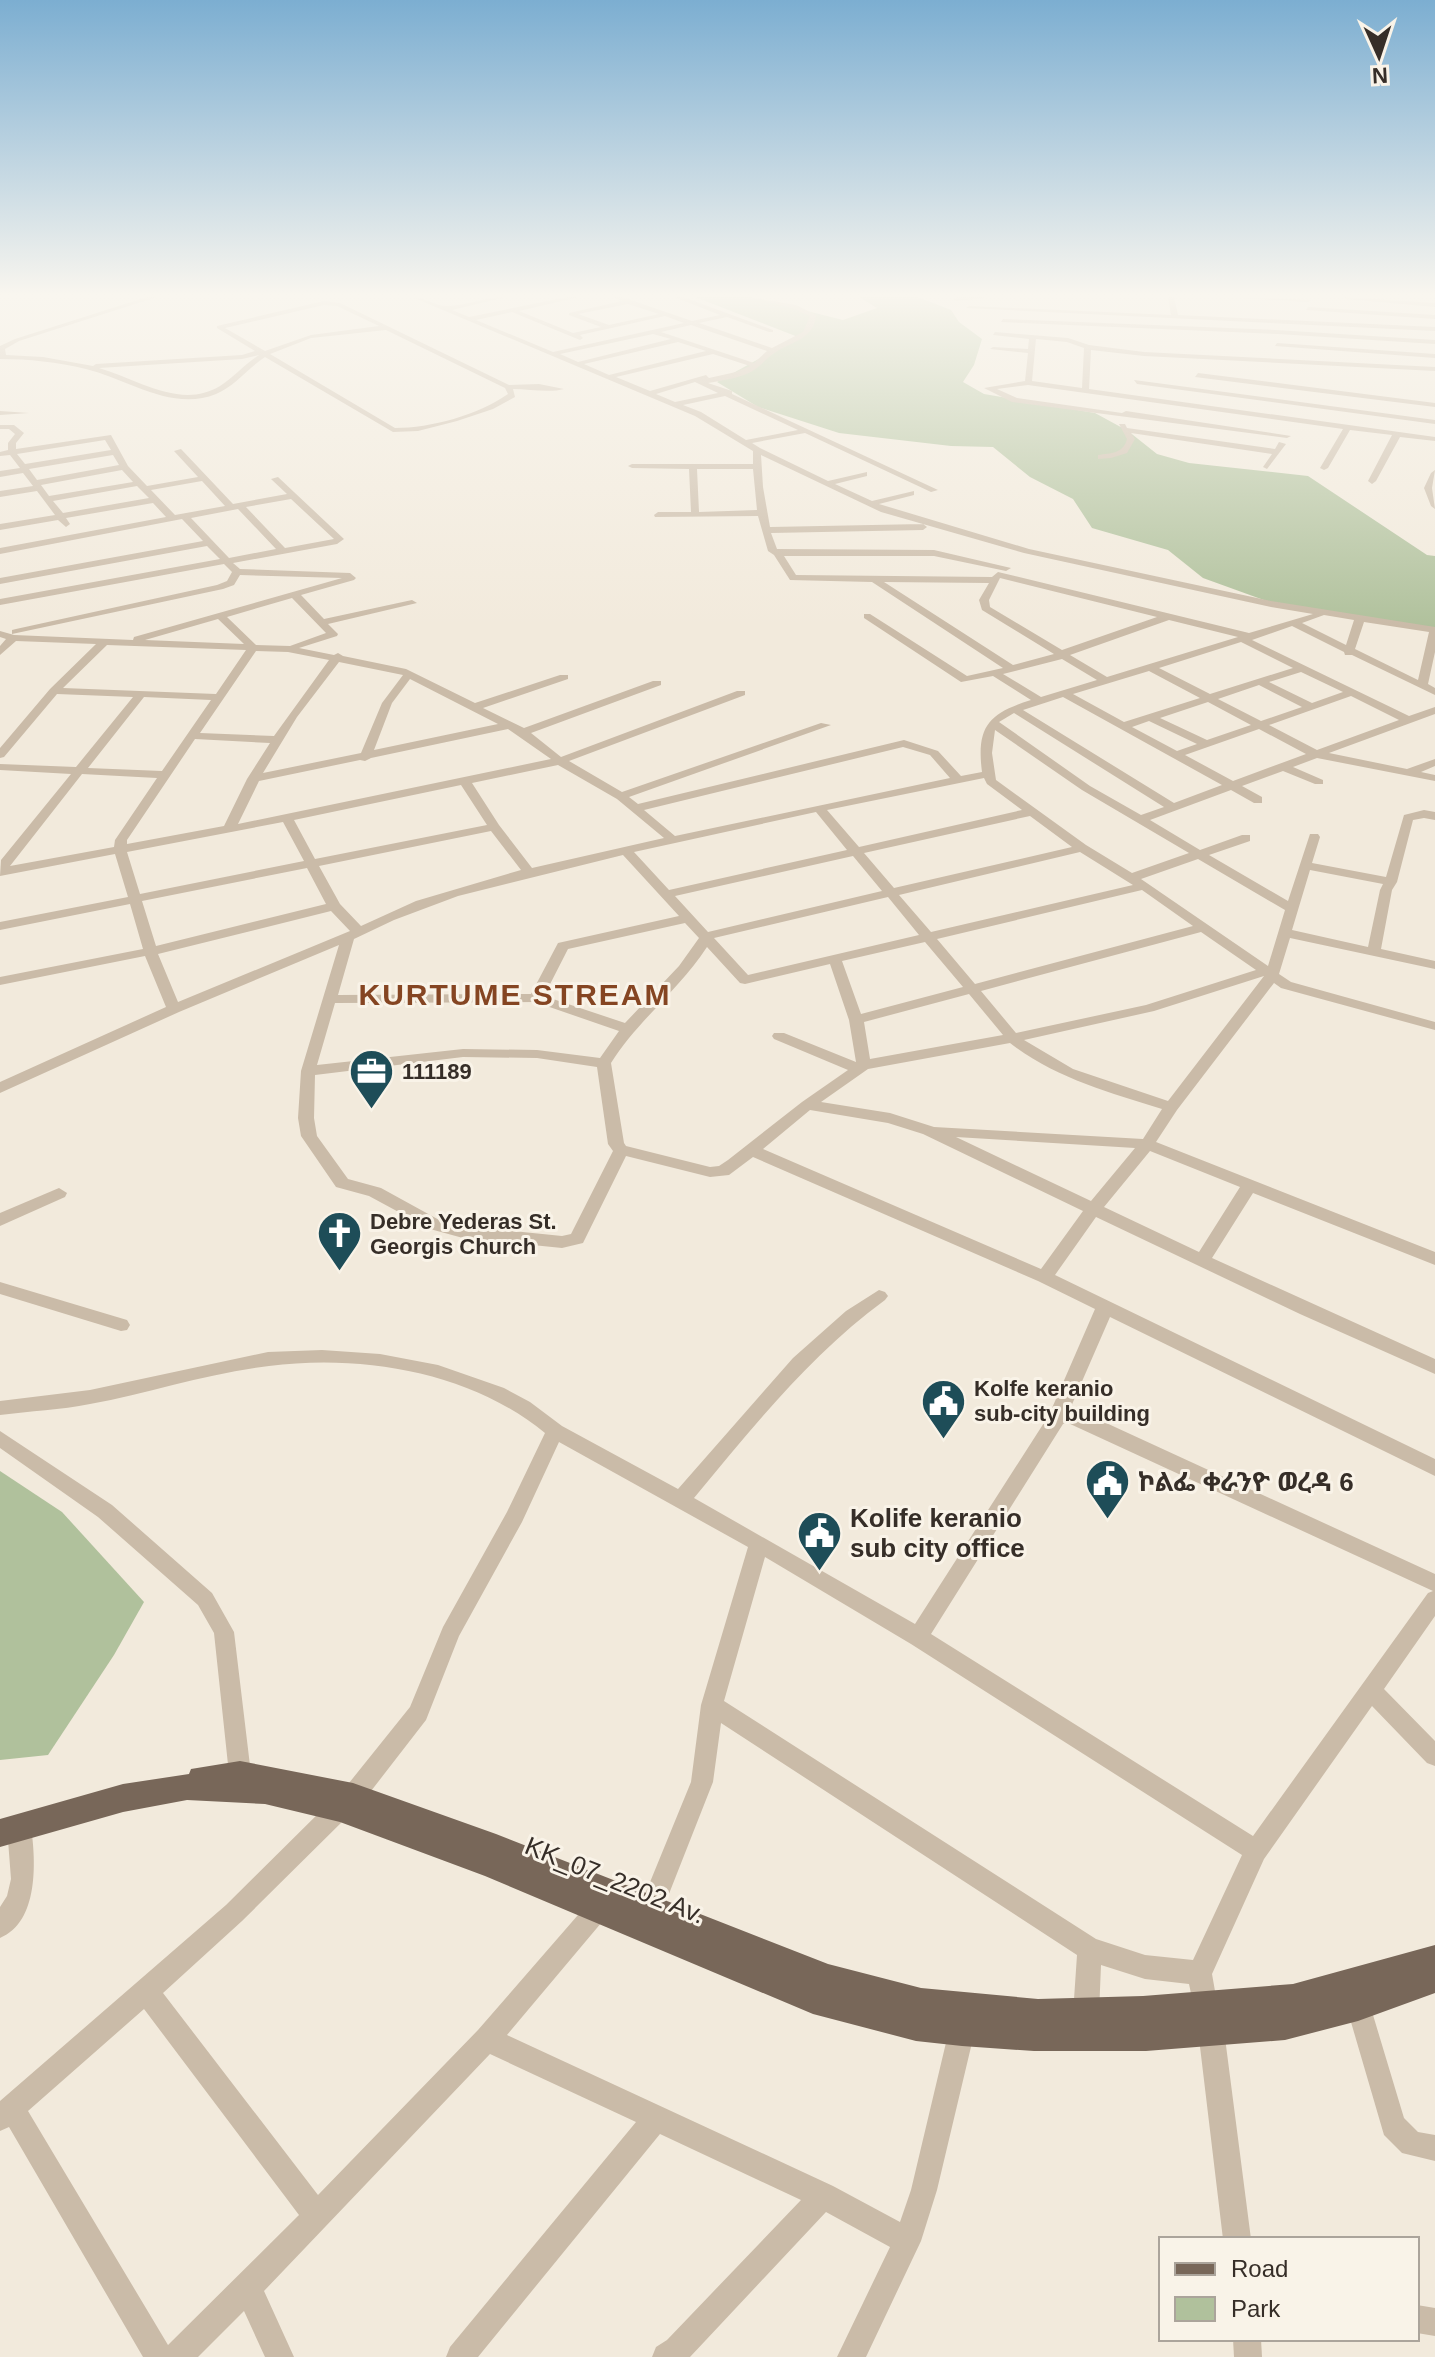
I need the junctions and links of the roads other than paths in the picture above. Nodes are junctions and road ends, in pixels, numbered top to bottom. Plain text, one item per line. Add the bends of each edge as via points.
1 (353, 407) edge
2 (486, 407) edge
3 (678, 407) edge
4 (757, 407) edge
5 (1069, 407) edge
6 (1128, 407) edge
7 (1199, 407) edge
8 (1324, 407) edge
9 (0, 413) edge
10 (25, 413) dead end
11 (1124, 414) junction
12 (1300, 421) junction
13 (1435, 422) edge
14 (0, 427) edge
15 (1348, 427) junction
16 (1125, 430) junction
17 (805, 431) junction
18 (1397, 434) junction
19 (1287, 436) junction
20 (1435, 439) edge
21 (747, 442) junction
22 (757, 450) junction
23 (178, 451) dead end
24 (12, 452) junction
25 (114, 452) junction
26 (1277, 452) junction
27 (0, 454) edge
28 (1101, 457) dead end
29 (632, 466) dead end
30 (124, 467) junction
31 (693, 467) junction
32 (756, 467) junction
33 (1267, 467) dead end
34 (25, 468) junction
35 (1324, 468) dead end
36 (1435, 473) edge
37 (0, 474) edge
38 (864, 474) dead end
39 (203, 478) junction
40 (275, 479) dead end
41 (1372, 481) dead end
42 (825, 484) junction
43 (37, 485) junction
44 (142, 486) junction
45 (934, 490) dead end
46 (911, 493) dead end
47 (0, 494) edge
48 (292, 496) junction
49 (47, 499) junction
50 (155, 500) junction
51 (870, 504) junction
52 (235, 506) junction
53 (1435, 506) edge
54 (695, 513) junction
55 (762, 513) junction
56 (658, 515) dead end
57 (184, 516) junction
58 (61, 517) junction
59 (173, 519) junction
60 (923, 525) junction
61 (0, 527) edge
62 (765, 530) junction
63 (76, 538) junction
64 (207, 543) junction
65 (0, 551) edge
66 (283, 551) junction
67 (1027, 551) junction
68 (778, 553) junction
69 (934, 553) junction
70 (894, 554) junction
71 (225, 562) junction
72 (237, 572) junction
73 (999, 575) junction
74 (874, 580) junction
75 (897, 580) junction
76 (0, 581) edge
77 (296, 596) junction
78 (0, 602) edge
79 (412, 603) dead end
80 (1303, 610) junction
81 (1326, 613) junction
82 (219, 615) junction
83 (867, 616) dead end
84 (1169, 616) junction
85 (1360, 618) junction
86 (322, 622) junction
87 (1293, 623) junction
88 (1435, 630) edge
89 (5, 636) edge
90 (1247, 639) junction
91 (104, 642) junction
92 (129, 642) junction
93 (253, 647) junction
94 (288, 649) junction
95 (0, 652) edge
96 (1349, 653) junction
97 (1060, 655) junction
98 (338, 656) junction
99 (1152, 668) junction
100 (1012, 669) junction
101 (1299, 669) junction
102 (995, 673) junction
103 (409, 674) junction
104 (564, 677) dead end
105 (1106, 681) junction
106 (1258, 681) junction
107 (657, 683) dead end
108 (1422, 686) junction
109 (54, 691) junction
110 (1435, 692) edge
111 (741, 693) dead end
112 (1351, 693) junction
113 (1065, 694) junction
114 (140, 695) junction
115 (221, 697) junction
116 (1205, 697) junction
117 (1039, 701) junction
118 (475, 707) junction
119 (1311, 707) junction
120 (1014, 709) junction
121 (1435, 710) edge
122 (1149, 717) junction
123 (1408, 720) junction
124 (993, 723) junction
125 (509, 725) junction
126 (825, 725) dead end
127 (1261, 725) junction
128 (1123, 726) junction
129 (523, 732) junction
130 (193, 736) junction
131 (277, 740) junction
132 (1207, 744) junction
133 (1315, 754) junction
134 (0, 755) edge
135 (1175, 755) junction
136 (365, 758) junction
137 (560, 761) junction
138 (1435, 762) edge
139 (1282, 766) junction
140 (0, 767) edge
141 (79, 771) junction
142 (1406, 773) junction
143 (987, 774) junction
144 (165, 775) junction
145 (1435, 778) edge
146 (253, 779) junction
147 (958, 780) junction
148 (1319, 782) dead end
149 (466, 783) junction
150 (1229, 786) junction
151 (621, 796) junction
152 (1258, 800) dead end
153 (1172, 807) junction
154 (636, 808) junction
155 (819, 808) junction
156 (1031, 812) junction
157 (1435, 816) edge
158 (287, 818) junction
159 (1140, 820) junction
160 (494, 827) junction
161 (229, 829) junction
162 (1314, 837) dead end
163 (1246, 838) dead end
164 (672, 839) junction
165 (1082, 848) junction
166 (120, 849) junction
167 (625, 850) junction
168 (854, 851) junction
169 (1197, 854) junction
170 (310, 862) junction
171 (1304, 865) junction
172 (1, 872) edge
173 (529, 872) junction
174 (1130, 878) junction
175 (1391, 882) junction
176 (1144, 886) junction
177 (891, 893) junction
178 (667, 894) junction
179 (136, 898) junction
180 (334, 906) junction
181 (1291, 908) junction
182 (690, 918) junction
183 (0, 926) edge
184 (1204, 927) junction
185 (1285, 933) junction
186 (354, 935) junction
187 (707, 936) junction
188 (930, 937) junction
189 (152, 951) junction
190 (1374, 952) junction
191 (835, 960) junction
192 (1435, 965) edge
193 (1268, 974) junction
194 (0, 981) edge
195 (973, 988) junction
196 (536, 998) junction
197 (329, 999) junction
198 (174, 1009) junction
199 (856, 1020) junction
200 (1435, 1026) edge
201 (627, 1029) junction
202 (779, 1036) dead end
203 (1013, 1038) junction
204 (604, 1063) junction
205 (860, 1067) junction
206 (308, 1071) junction
207 (0, 1088) edge
208 (807, 1105) junction
209 (1171, 1107) junction
210 (928, 1130) junction
211 (1147, 1144) junction
212 (621, 1150) junction
213 (751, 1150) junction
214 (1250, 1185) junction
215 (59, 1193) dead end
216 (1093, 1209) junction
217 (0, 1220) edge
218 (1435, 1259) edge
219 (1202, 1261) junction
220 (1044, 1277) junction
221 (0, 1288) edge
222 (879, 1296) dead end
223 (1105, 1307) junction
224 (121, 1325) dead end
225 (1435, 1367) edge
226 (0, 1408) edge
227 (1057, 1418) junction
228 (555, 1431) junction
229 (0, 1438) edge
230 (1435, 1468) edge
231 (681, 1499) junction
232 (759, 1543) junction
233 (1435, 1583) edge
234 (1435, 1599) edge
235 (918, 1637) junction
236 (1370, 1689) junction
237 (712, 1705) junction
238 (1435, 1756) edge
239 (240, 1774) junction
240 (346, 1802) junction
241 (6, 1828) edge
242 (1256, 1851) junction
243 (599, 1908) junction
244 (651, 1909) junction
245 (0, 1926) edge
246 (1090, 1949) junction
247 (1435, 1960) edge
248 (1200, 1973) junction
249 (1435, 1978) edge
250 (146, 1991) junction
251 (1358, 2005) junction
252 (1086, 2014) junction
253 (1208, 2019) junction
254 (962, 2030) junction
255 (487, 2039) junction
256 (6, 2113) edge
257 (657, 2117) junction
258 (1435, 2148) edge
259 (823, 2196) junction
260 (316, 2215) junction
261 (1237, 2237) edge
262 (907, 2241) junction
263 (248, 2288) junction
264 (159, 2357) edge
265 (177, 2357) edge
266 (280, 2357) edge
267 (460, 2357) edge
268 (666, 2357) edge
269 (851, 2357) edge

1 - 2 street via 401,431 420,430
3 - 21 street
4 - 17 street
5 - 11 street
6 - 11 street
7 - 12 street
8 - 13 street
9 - 10 street
11 - 16 street via 1119,421
11 - 19 street
12 - 15 street
12 - 19 street
14 - 24 street via 20,433
15 - 18 street
15 - 35 street
16 - 26 street
16 - 28 street via 1131,439 1125,451
17 - 21 street
17 - 45 street
18 - 20 street
18 - 41 street
19 - 26 street
21 - 22 street
22 - 32 street
22 - 42 street
23 - 39 street
24 - 25 street via 108,437
24 - 27 street
24 - 34 street
25 - 30 street
25 - 34 street
26 - 33 street
29 - 31 street
30 - 43 street
30 - 44 street
31 - 32 street
31 - 54 street
32 - 55 street
34 - 37 street
34 - 43 street
36 - 53 street via 1428,488
38 - 42 street
39 - 44 street
39 - 52 street
40 - 48 street
42 - 51 street
43 - 47 street
43 - 49 street
44 - 49 street
44 - 50 street
46 - 51 street
48 - 52 street
48 - 66 street via 339,539
49 - 58 street
50 - 58 street
50 - 59 street
51 - 60 street
52 - 57 street
52 - 66 street
54 - 55 street
54 - 56 street
55 - 62 street
57 - 59 street
57 - 64 street
58 - 61 street
58 - 63 street
59 - 63 street
60 - 62 street
60 - 67 street
60 - 69 street
62 - 68 street
63 - 65 street
64 - 71 street
64 - 76 street
66 - 71 street
67 - 73 street
67 - 80 street
68 - 70 street
68 - 74 street via 793,578
69 - 70 street
69 - 73 street
70 - 75 street
71 - 72 street
71 - 78 street
72 - 77 street via 351,577
72 - 89 street via 231,583 220,587
73 - 75 street
73 - 84 street
73 - 97 street via 984,600 985,608
74 - 75 street
74 - 100 street
77 - 82 street
77 - 86 street
79 - 86 street
80 - 81 street
80 - 87 street
81 - 85 street
81 - 87 street
82 - 92 street
82 - 93 street
83 - 102 street via 960,678
84 - 90 street
84 - 97 street
85 - 88 street
85 - 96 street
86 - 94 street via 331,636
87 - 90 street
87 - 96 street
88 - 108 street
89 - 91 street
89 - 95 street
90 - 99 street
90 - 101 street
91 - 92 street
91 - 109 street
92 - 93 street
93 - 94 street
93 - 115 street
94 - 98 street
96 - 108 street
97 - 100 street
97 - 105 street
98 - 103 street
98 - 131 street
99 - 105 street
99 - 116 street
100 - 102 street
101 - 106 street
101 - 112 street
102 - 117 street
103 - 118 street
103 - 136 street via 387,703
104 - 118 street
105 - 113 street
106 - 116 street
106 - 119 street
107 - 129 street
108 - 110 street
109 - 114 street
109 - 134 street
111 - 137 street
112 - 119 street
112 - 123 street
113 - 117 street
113 - 128 street
114 - 115 street
114 - 141 street
115 - 130 street
116 - 122 street
116 - 127 street
117 - 120 street
118 - 125 street
119 - 127 street
120 - 124 street
120 - 153 street
121 - 123 street
122 - 128 street
122 - 132 street
123 - 133 street
124 - 143 street
124 - 159 street
125 - 129 street
125 - 136 street
126 - 151 street
127 - 132 street
127 - 133 street
128 - 135 street
129 - 137 street
130 - 131 street
130 - 144 street
131 - 146 street
132 - 135 street
133 - 139 street
133 - 142 street
135 - 150 street
136 - 146 street
137 - 149 street
137 - 151 street
138 - 142 street
139 - 148 street
139 - 150 street
140 - 141 street
141 - 144 street
141 - 172 street
142 - 145 street
143 - 147 street
143 - 156 street
144 - 166 street
146 - 161 street
147 - 154 street via 934,753 904,743
147 - 155 street
149 - 158 street
149 - 160 street
150 - 152 street
150 - 153 street
151 - 154 street
153 - 159 street
154 - 164 street
155 - 164 street
155 - 168 street
156 - 165 street
156 - 168 street
157 - 175 street via 1408,818
158 - 161 street
158 - 170 street
159 - 169 street
160 - 170 street
160 - 173 street
161 - 166 street
162 - 171 street
163 - 169 street
164 - 167 street
165 - 174 street
165 - 177 street
166 - 172 street
166 - 179 street
167 - 173 street
167 - 178 street
168 - 177 street
168 - 178 street
169 - 174 street
169 - 181 street
170 - 179 street
170 - 180 street
171 - 175 street
171 - 181 street
173 - 186 street via 386,918
174 - 176 street
175 - 190 street
176 - 184 street
176 - 188 street
177 - 187 street
177 - 188 street
178 - 182 street
179 - 183 street
179 - 189 street
180 - 186 street
180 - 189 street
181 - 185 street
182 - 187 street
182 - 196 street via 563,946
184 - 193 street
184 - 195 street
185 - 190 street
185 - 193 street
186 - 197 street
186 - 198 street
187 - 191 street via 745,980
187 - 201 street via 696,956
188 - 191 street
188 - 195 street
189 - 194 street
189 - 198 street
190 - 192 street
191 - 199 street
193 - 200 street via 1286,985
193 - 203 street via 1149,1008
193 - 209 street
195 - 199 street
195 - 203 street
196 - 197 street
196 - 201 street
197 - 206 street
198 - 207 street
199 - 205 street
201 - 204 street
202 - 205 street
203 - 205 street
203 - 209 street via 1030,1054 1064,1071
204 - 206 street via 537,1054 463,1053
204 - 212 street
205 - 208 street
206 - 212 street via 309,1136 342,1183 375,1192 436,1225 463,1232 577,1239
208 - 210 street via 876,1115
208 - 213 street
209 - 211 street
210 - 211 street
210 - 216 street
211 - 214 street
211 - 216 street
212 - 213 street via 710,1172 723,1171
213 - 220 street
214 - 218 street
214 - 219 street
215 - 217 street
216 - 219 street
216 - 220 street
219 - 225 street
220 - 223 street
221 - 224 street
222 - 231 street via 849,1315 786,1379
223 - 227 street
223 - 230 street
226 - 228 street via 89,1397 270,1358 341,1356 435,1372 488,1389 531,1411
227 - 233 street via 1084,1421
227 - 235 street
228 - 231 street
228 - 240 street via 450,1633 418,1713
229 - 239 street via 105,1511 205,1599 224,1632
231 - 232 street
232 - 235 street
232 - 237 street
234 - 236 street
235 - 242 street
236 - 238 street
236 - 242 street
237 - 244 street via 702,1782
237 - 246 street
239 - 240 main road
239 - 241 main road via 136,1786
240 - 241 main road, KK_07_2202 Av. via 187,1787
240 - 243 main road, KK_07_2202 Av.
240 - 244 main road via 496,1848
240 - 250 street
241 - 245 street via 26,1868 21,1892
242 - 248 street
243 - 254 main road, KK_07_2202 Av. via 813,1998 916,2025
243 - 255 street
244 - 252 main road via 828,1979 921,2004
246 - 248 street via 1145,1967
246 - 252 street
247 - 253 main road
248 - 253 street
249 - 251 main road
250 - 256 street
250 - 260 street
251 - 253 main road via 1285,2024
251 - 258 street via 1393,2126 1411,2144
252 - 253 main road
253 - 254 main road, KK_07_2202 Av. via 1146,2035
253 - 261 street
254 - 262 street
255 - 257 street
255 - 260 street
256 - 264 street
257 - 259 street
257 - 267 street
259 - 262 street
259 - 268 street
260 - 263 street
262 - 269 street
263 - 265 street
263 - 266 street

